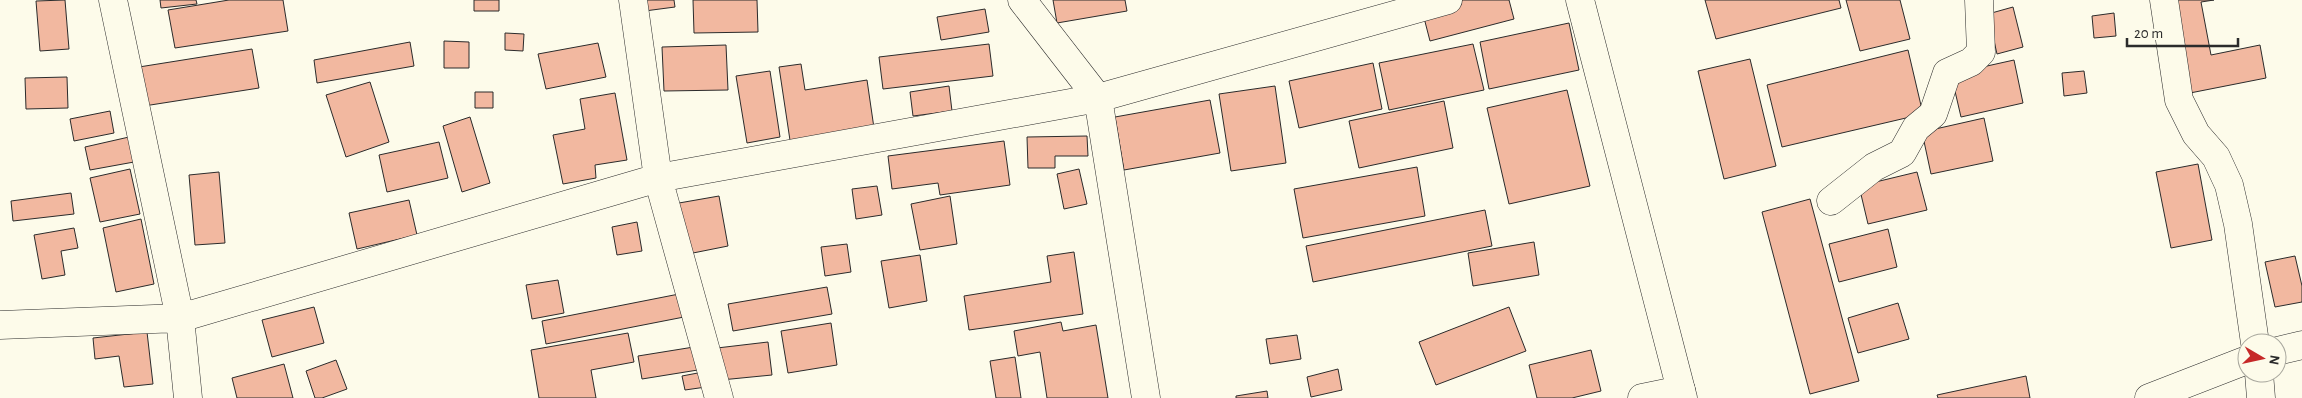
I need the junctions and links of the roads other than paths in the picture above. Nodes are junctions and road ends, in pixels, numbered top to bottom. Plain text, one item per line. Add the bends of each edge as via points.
1 (113, 0) edge
2 (633, 0) edge
3 (1022, 0) edge
4 (1448, 0) edge
5 (1580, 0) edge
6 (1979, 0) edge
7 (2164, 0) edge
8 (1098, 98) junction
9 (658, 178) junction
10 (1831, 201) dead end
11 (180, 318) junction
12 (0, 325) edge
13 (2254, 333) edge
14 (2302, 345) edge
15 (2287, 349) edge
16 (2237, 364) edge
17 (2260, 383) edge
18 (1682, 394) edge
19 (188, 398) edge
20 (719, 398) edge
21 (1146, 398) edge
22 (1642, 398) edge
23 (2149, 398) edge
24 (2261, 398) edge

1 - 11 main road
2 - 9 main road
3 - 8 main road
4 - 8 main road
5 - 18 main road
6 - 10 main road via 1981,52 1971,62 1947,73 1933,114 1916,128 1902,153 1874,166
7 - 13 main road via 2179,100 2196,134 2216,157 2229,185
8 - 9 main road
8 - 21 main road
9 - 11 main road
9 - 20 main road
11 - 12 main road
11 - 19 main road
14 - 15 main road
16 - 23 main road
17 - 24 main road
18 - 22 main road

